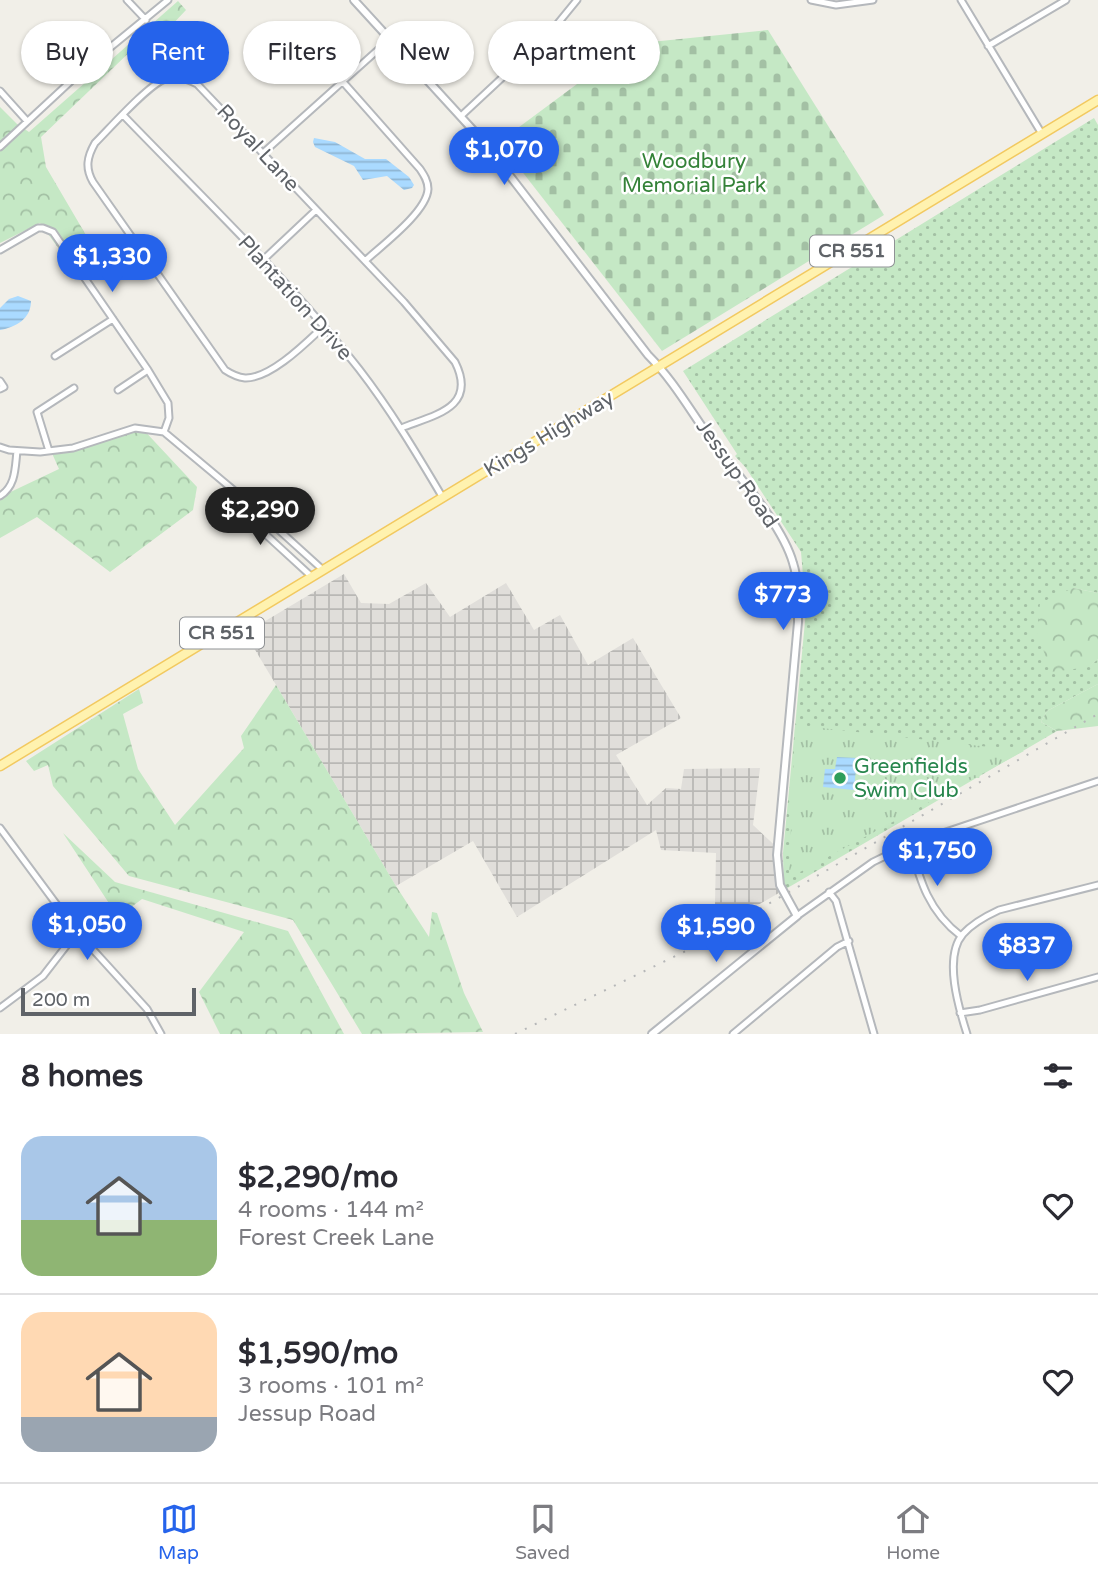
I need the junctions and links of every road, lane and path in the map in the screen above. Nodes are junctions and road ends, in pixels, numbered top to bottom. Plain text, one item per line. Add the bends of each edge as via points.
1 (127, 0) edge
2 (169, 0) edge
3 (354, 0) edge
4 (577, 0) edge
5 (811, 0) edge
6 (873, 0) edge
7 (961, 0) edge
8 (1066, 0) edge
9 (146, 20) junction
10 (375, 23) edge
11 (988, 46) junction
12 (375, 53) edge
13 (361, 66) edge
14 (341, 84) edge
15 (345, 84) edge
16 (431, 84) edge
17 (0, 92) edge
18 (1098, 100) edge
19 (124, 116) junction
20 (461, 116) junction
21 (27, 121) junction
22 (1042, 134) junction
23 (0, 147) edge
24 (263, 153) junction
25 (316, 210) junction
26 (0, 250) edge
27 (263, 260) junction
28 (365, 261) junction
29 (113, 319) junction
30 (323, 327) junction
31 (55, 356) dead end
32 (660, 367) junction
33 (148, 370) junction
34 (0, 381) edge
35 (74, 388) dead end
36 (0, 389) edge
37 (118, 390) dead end
38 (401, 428) junction
39 (164, 432) junction
40 (0, 447) edge
41 (17, 451) junction
42 (49, 451) junction
43 (0, 496) edge
44 (239, 496) junction
45 (443, 498) junction
46 (323, 570) junction
47 (312, 577) junction
48 (0, 766) edge
49 (1098, 781) edge
50 (0, 828) edge
51 (910, 844) junction
52 (1098, 885) edge
53 (829, 892) junction
54 (797, 916) junction
55 (77, 932) junction
56 (961, 936) junction
57 (849, 941) junction
58 (1098, 977) edge
59 (0, 1008) edge
60 (960, 1013) junction
61 (873, 1032) edge
62 (161, 1034) edge
63 (652, 1034) edge
64 (733, 1034) edge
65 (866, 1034) edge
66 (967, 1034) edge

1 - 9 street
2 - 9 street
3 - 10 street, Jessup Road
4 - 20 street via 550,33
5 - 6 street via 836,5
7 - 11 street
8 - 11 street
9 - 21 street
11 - 22 street
12 - 13 street
14 - 24 street
15 - 28 street via 420,169 428,189 412,218
16 - 20 street, Jessup Road
17 - 21 street
18 - 22 main road, Kings Highway / CR 551
19 - 24 street, Royal Lane via 156,84 165,79 187,79
19 - 27 street, Plantation Drive
19 - 30 street, Royal Lane via 95,143 89,155 89,174 225,369 235,376 257,376
20 - 32 street, Jessup Road
21 - 23 street
22 - 32 main road, Kings Highway / CR 551
24 - 25 street, Royal Lane
25 - 27 street
25 - 28 street, Royal Lane
26 - 29 street via 38,228 53,232
27 - 30 street, Plantation Drive
28 - 38 street, Royal Lane via 460,373 461,396 455,402
29 - 31 street
29 - 33 street
30 - 38 street, Plantation Drive
32 - 45 main road, Kings Highway / CR 551
32 - 54 street, Jessup Road via 771,520 793,561 798,622 777,855 780,885
33 - 37 street
33 - 39 street via 170,410
34 - 36 street via 4,387
35 - 42 street via 37,412
38 - 45 street, Plantation Drive
39 - 42 street via 135,428
39 - 44 street
40 - 41 street
41 - 42 street
41 - 43 street via 14,479
44 - 46 street
44 - 47 street via 251,521
45 - 46 main road, Kings Highway / CR 551
46 - 47 main road, Kings Highway / CR 551
47 - 48 main road, Kings Highway / CR 551
49 - 51 street
50 - 55 street
51 - 53 street
51 - 56 street via 928,900
52 - 56 street via 999,910
53 - 54 street
53 - 57 street
54 - 63 street
55 - 59 street via 43,976
55 - 62 street via 147,1009
56 - 60 street via 953,966
57 - 61 street
57 - 64 street
58 - 60 street
60 - 66 street
61 - 65 street

